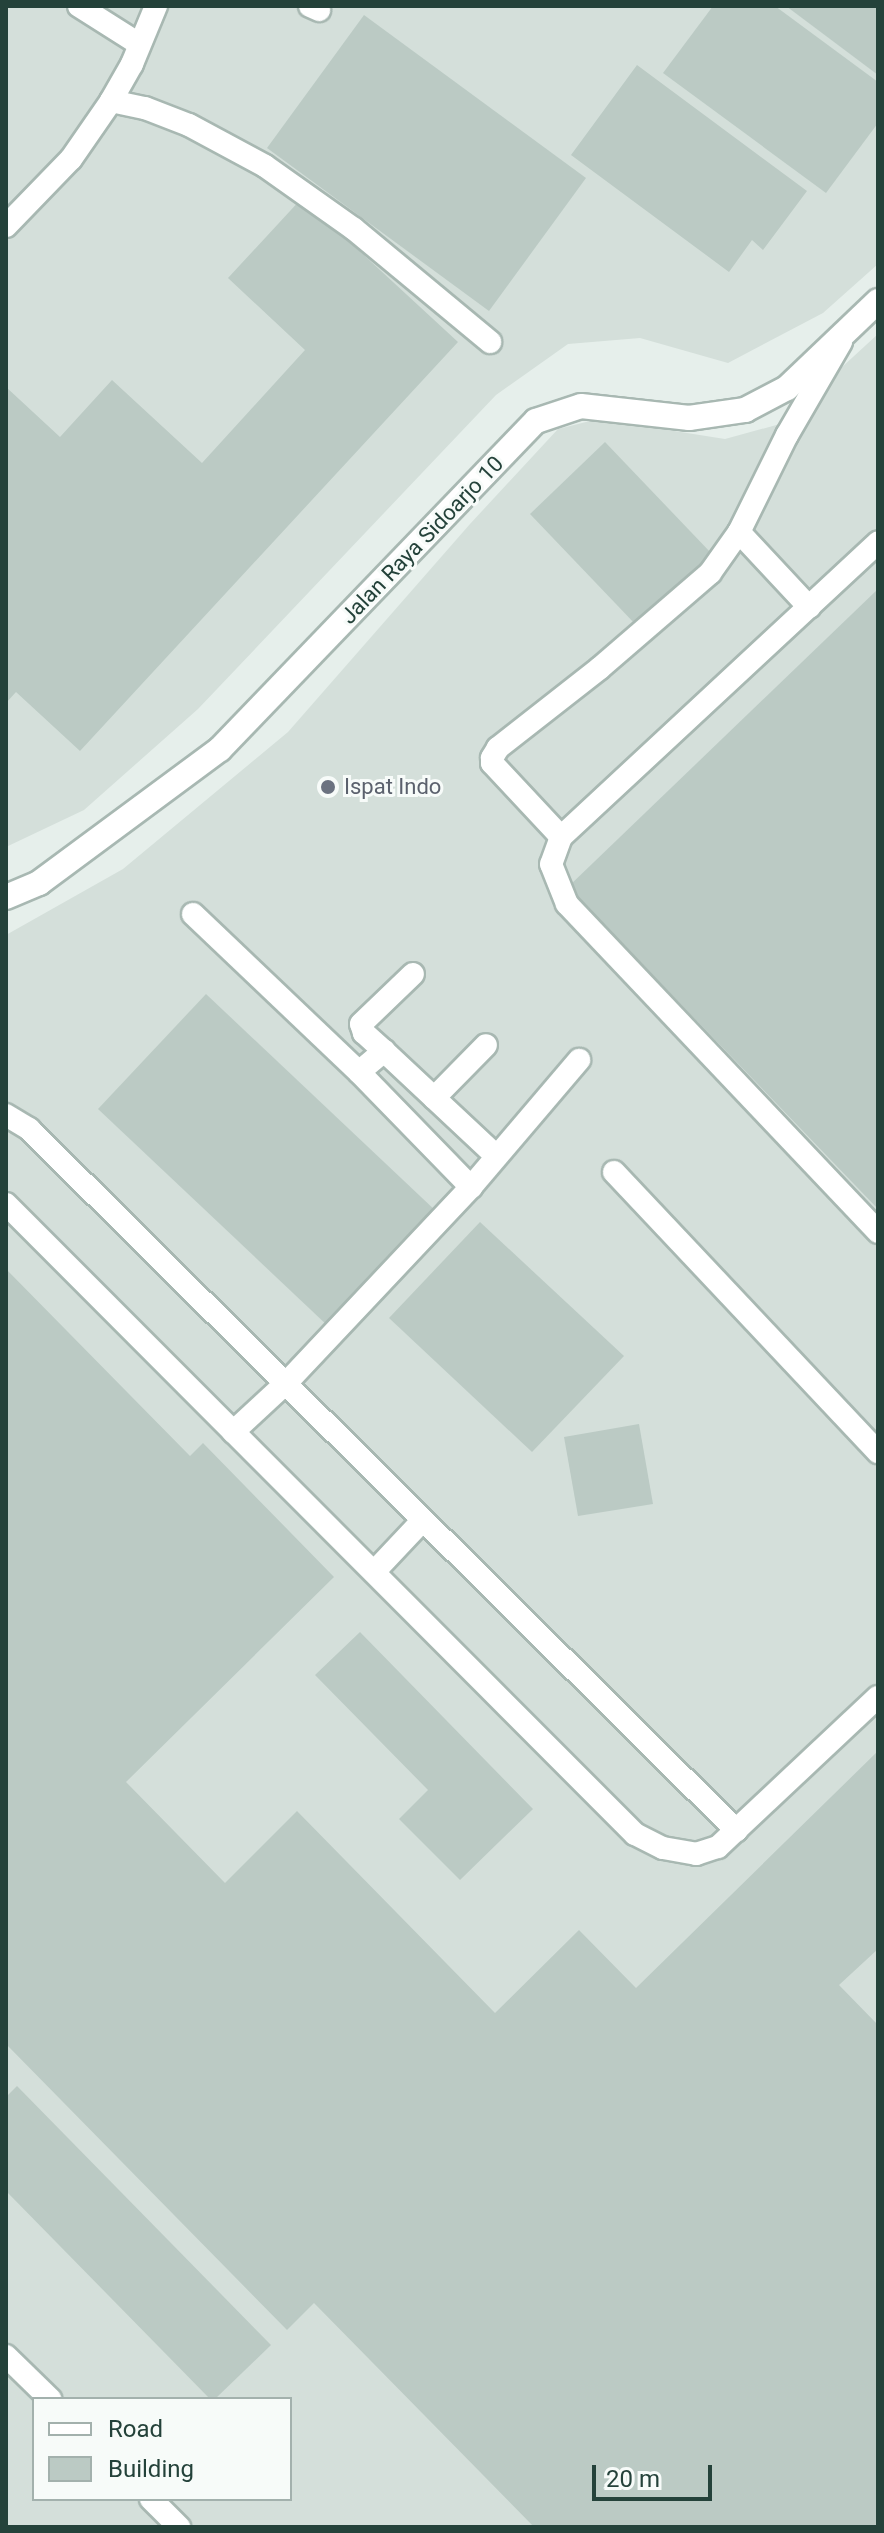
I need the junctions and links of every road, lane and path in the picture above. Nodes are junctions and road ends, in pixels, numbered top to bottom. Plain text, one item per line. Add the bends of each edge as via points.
1 (79, 6) edge
2 (156, 6) edge
3 (139, 44) junction
4 (111, 101) junction
5 (6, 226) edge
6 (878, 301) edge
7 (844, 336) junction
8 (490, 342) dead end
9 (739, 532) junction
10 (878, 542) edge
11 (809, 607) junction
12 (561, 837) junction
13 (6, 897) edge
14 (193, 914) dead end
15 (413, 974) dead end
16 (486, 1045) dead end
17 (384, 1051) junction
18 (579, 1060) dead end
19 (359, 1072) junction
20 (434, 1098) junction
21 (6, 1115) edge
22 (495, 1155) junction
23 (614, 1172) dead end
24 (471, 1187) junction
25 (6, 1204) edge
26 (878, 1232) edge
27 (286, 1383) junction
28 (233, 1432) junction
29 (878, 1452) edge
30 (423, 1520) junction
31 (374, 1572) junction
32 (878, 1697) edge
33 (736, 1830) junction
34 (6, 2356) edge
35 (48, 2397) edge
36 (153, 2501) edge
37 (179, 2527) edge

1 - 3 lane
2 - 3 lane
3 - 4 lane
4 - 5 lane via 71,159
4 - 8 lane via 189,125 265,166 354,229
6 - 7 street, Jalan Raya Sidoarjo 10
7 - 9 lane
7 - 13 street, Jalan Raya Sidoarjo 10 via 787,388 745,410 689,418 581,406 536,421 220,749 39,883
9 - 11 lane
9 - 12 lane via 710,573 493,754 492,763
10 - 11 lane
11 - 12 lane
12 - 26 lane via 551,864 567,904
14 - 19 lane
15 - 17 lane via 361,1024
16 - 20 lane
17 - 19 lane
17 - 20 lane
18 - 22 lane
19 - 24 lane
20 - 22 lane
21 - 27 lane via 29,1129
22 - 24 lane
23 - 29 lane
24 - 27 lane
25 - 28 lane
27 - 28 lane
27 - 30 lane
28 - 31 lane
30 - 31 lane
30 - 33 lane
31 - 33 lane via 635,1834 663,1848 696,1854 718,1847
32 - 33 lane
34 - 35 lane
36 - 37 lane

